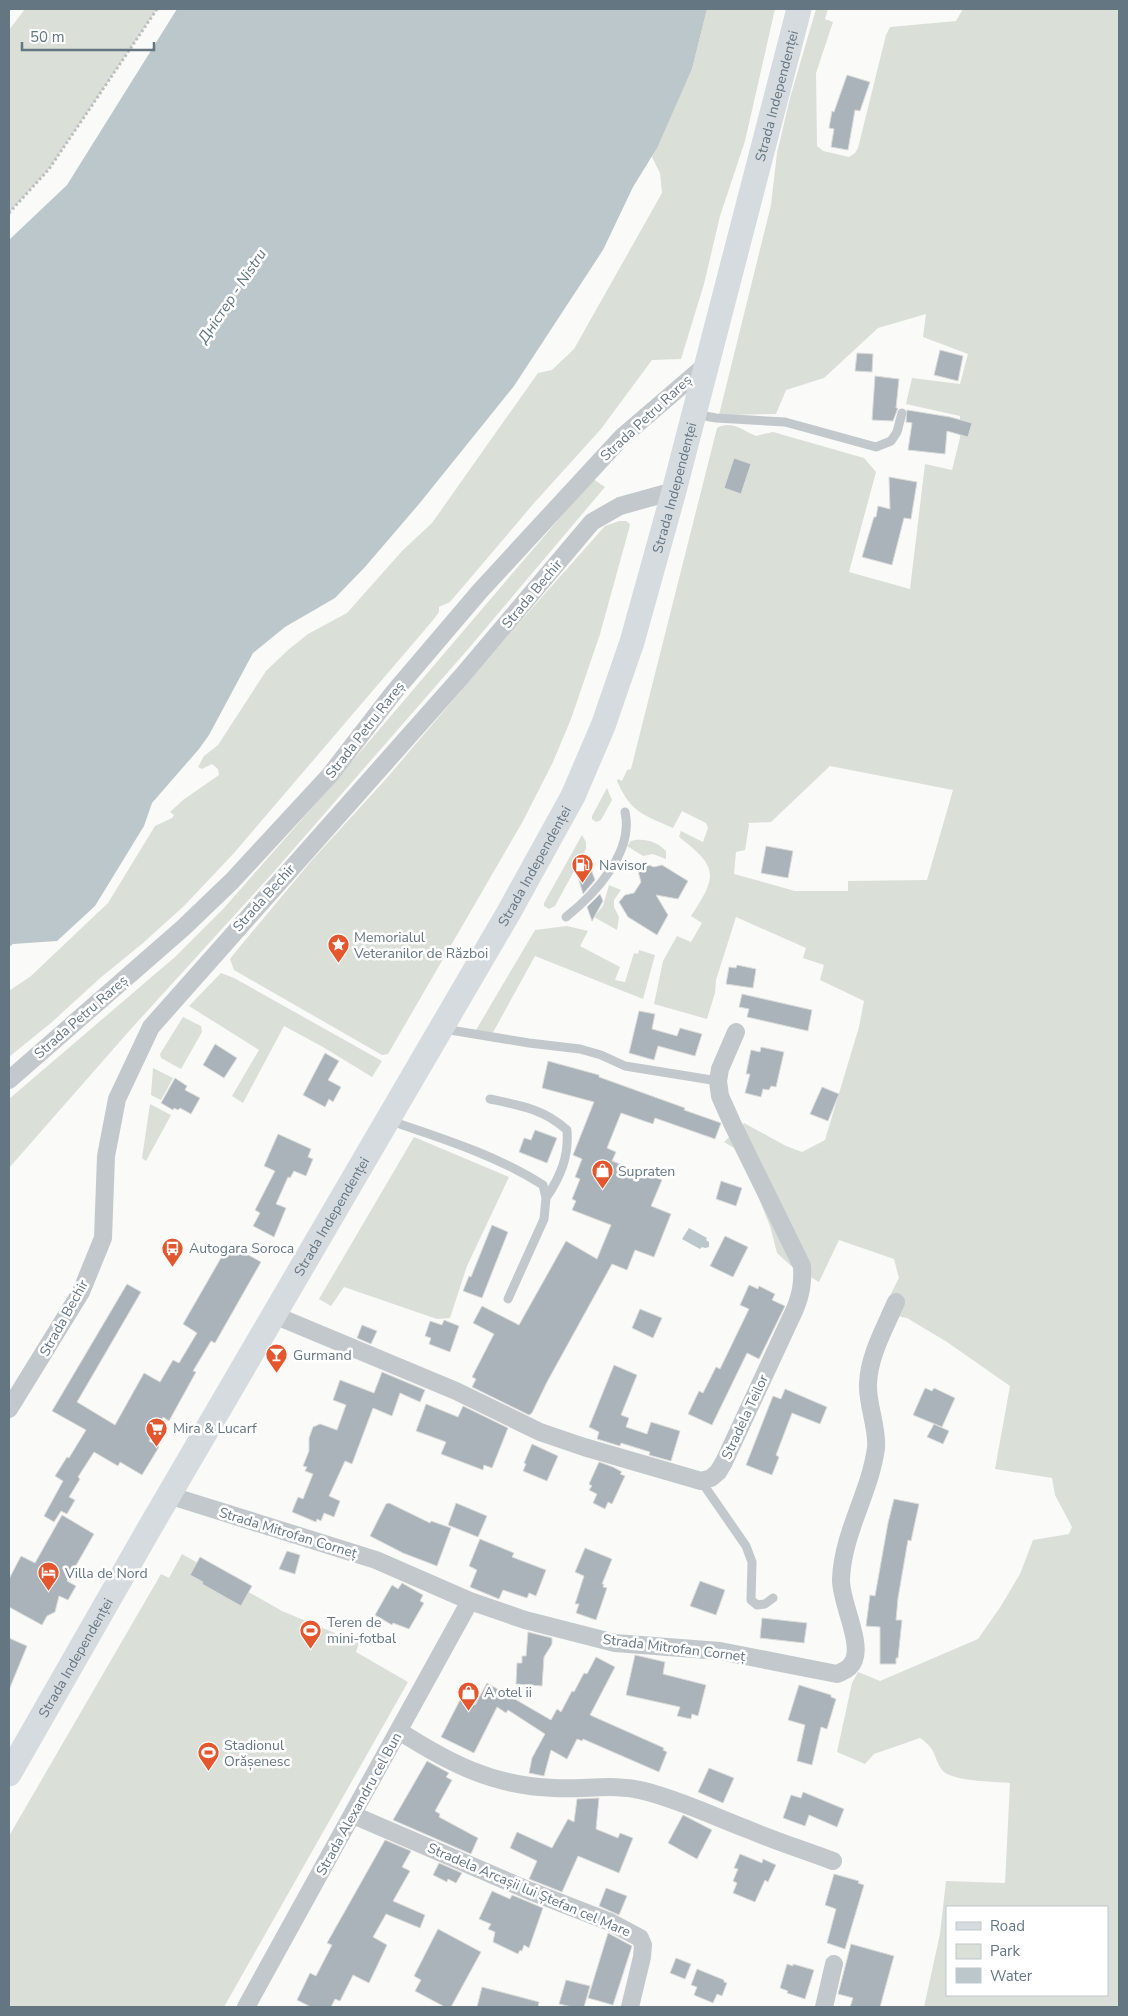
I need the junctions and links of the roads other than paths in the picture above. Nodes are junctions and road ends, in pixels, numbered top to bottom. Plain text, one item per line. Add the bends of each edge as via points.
1 (799, 9) edge
2 (706, 364) junction
3 (902, 413) dead end
4 (694, 414) junction
5 (674, 491) junction
6 (625, 812) dead end
7 (566, 917) dead end
8 (441, 1028) junction
9 (736, 1032) dead end
10 (9, 1080) edge
11 (718, 1081) junction
12 (490, 1099) dead end
13 (388, 1120) junction
14 (546, 1198) junction
15 (508, 1299) dead end
16 (896, 1302) dead end
17 (274, 1315) junction
18 (9, 1409) edge
19 (701, 1481) junction
20 (168, 1495) junction
21 (773, 1598) dead end
22 (470, 1601) junction
23 (399, 1731) junction
24 (9, 1774) edge
25 (353, 1814) junction
26 (833, 1861) dead end
27 (834, 1964) dead end
28 (246, 2007) edge
29 (630, 2007) edge
30 (824, 2007) edge

1 - 2 main road, Strada Independenței
2 - 4 main road, Strada Independenței
2 - 10 street, Strada Petru Rareș via 622,437 480,591 394,692 330,775 232,881
3 - 4 lane via 891,441 876,447 785,422
4 - 5 main road, Strada Independenței
5 - 8 main road, Strada Independenței via 632,642 603,726 573,796
5 - 18 street, Strada Bechir via 620,506 592,522 462,676 151,1027 117,1099 106,1156 103,1238 81,1292
6 - 7 lane via 628,826 604,881
8 - 11 lane via 580,1049 625,1066
8 - 13 main road, Strada Independenței
9 - 11 street
11 - 19 street, Stradela Teilor via 720,1096 732,1123 802,1266 803,1282 795,1309 724,1462 712,1478
12 - 14 lane via 527,1107 554,1118 566,1130 568,1141 559,1179
13 - 14 lane via 518,1169 543,1185
13 - 17 main road, Strada Independenței
14 - 15 lane via 544,1219
16 - 22 street, Strada Mitrofan Corneț via 871,1363 868,1384 876,1446 864,1497 847,1537 842,1565 841,1582 855,1646 855,1660 848,1669 837,1674 720,1651 615,1643 525,1620
17 - 19 street via 456,1391 540,1432
17 - 20 main road, Strada Independenței
19 - 21 lane via 746,1546 752,1562 752,1600 765,1604
20 - 22 street, Strada Mitrofan Corneț via 376,1560
20 - 24 main road, Strada Independenței
22 - 23 street, Strada Alexandru cel Bun
23 - 25 street, Strada Alexandru cel Bun
23 - 26 street via 425,1748 493,1779 554,1788 615,1786 643,1791 672,1799
25 - 28 street, Strada Alexandru cel Bun
25 - 29 street, Stradela Arcașii lui Ștefan cel Mare via 610,1922 640,1938 642,1957
27 - 30 street

